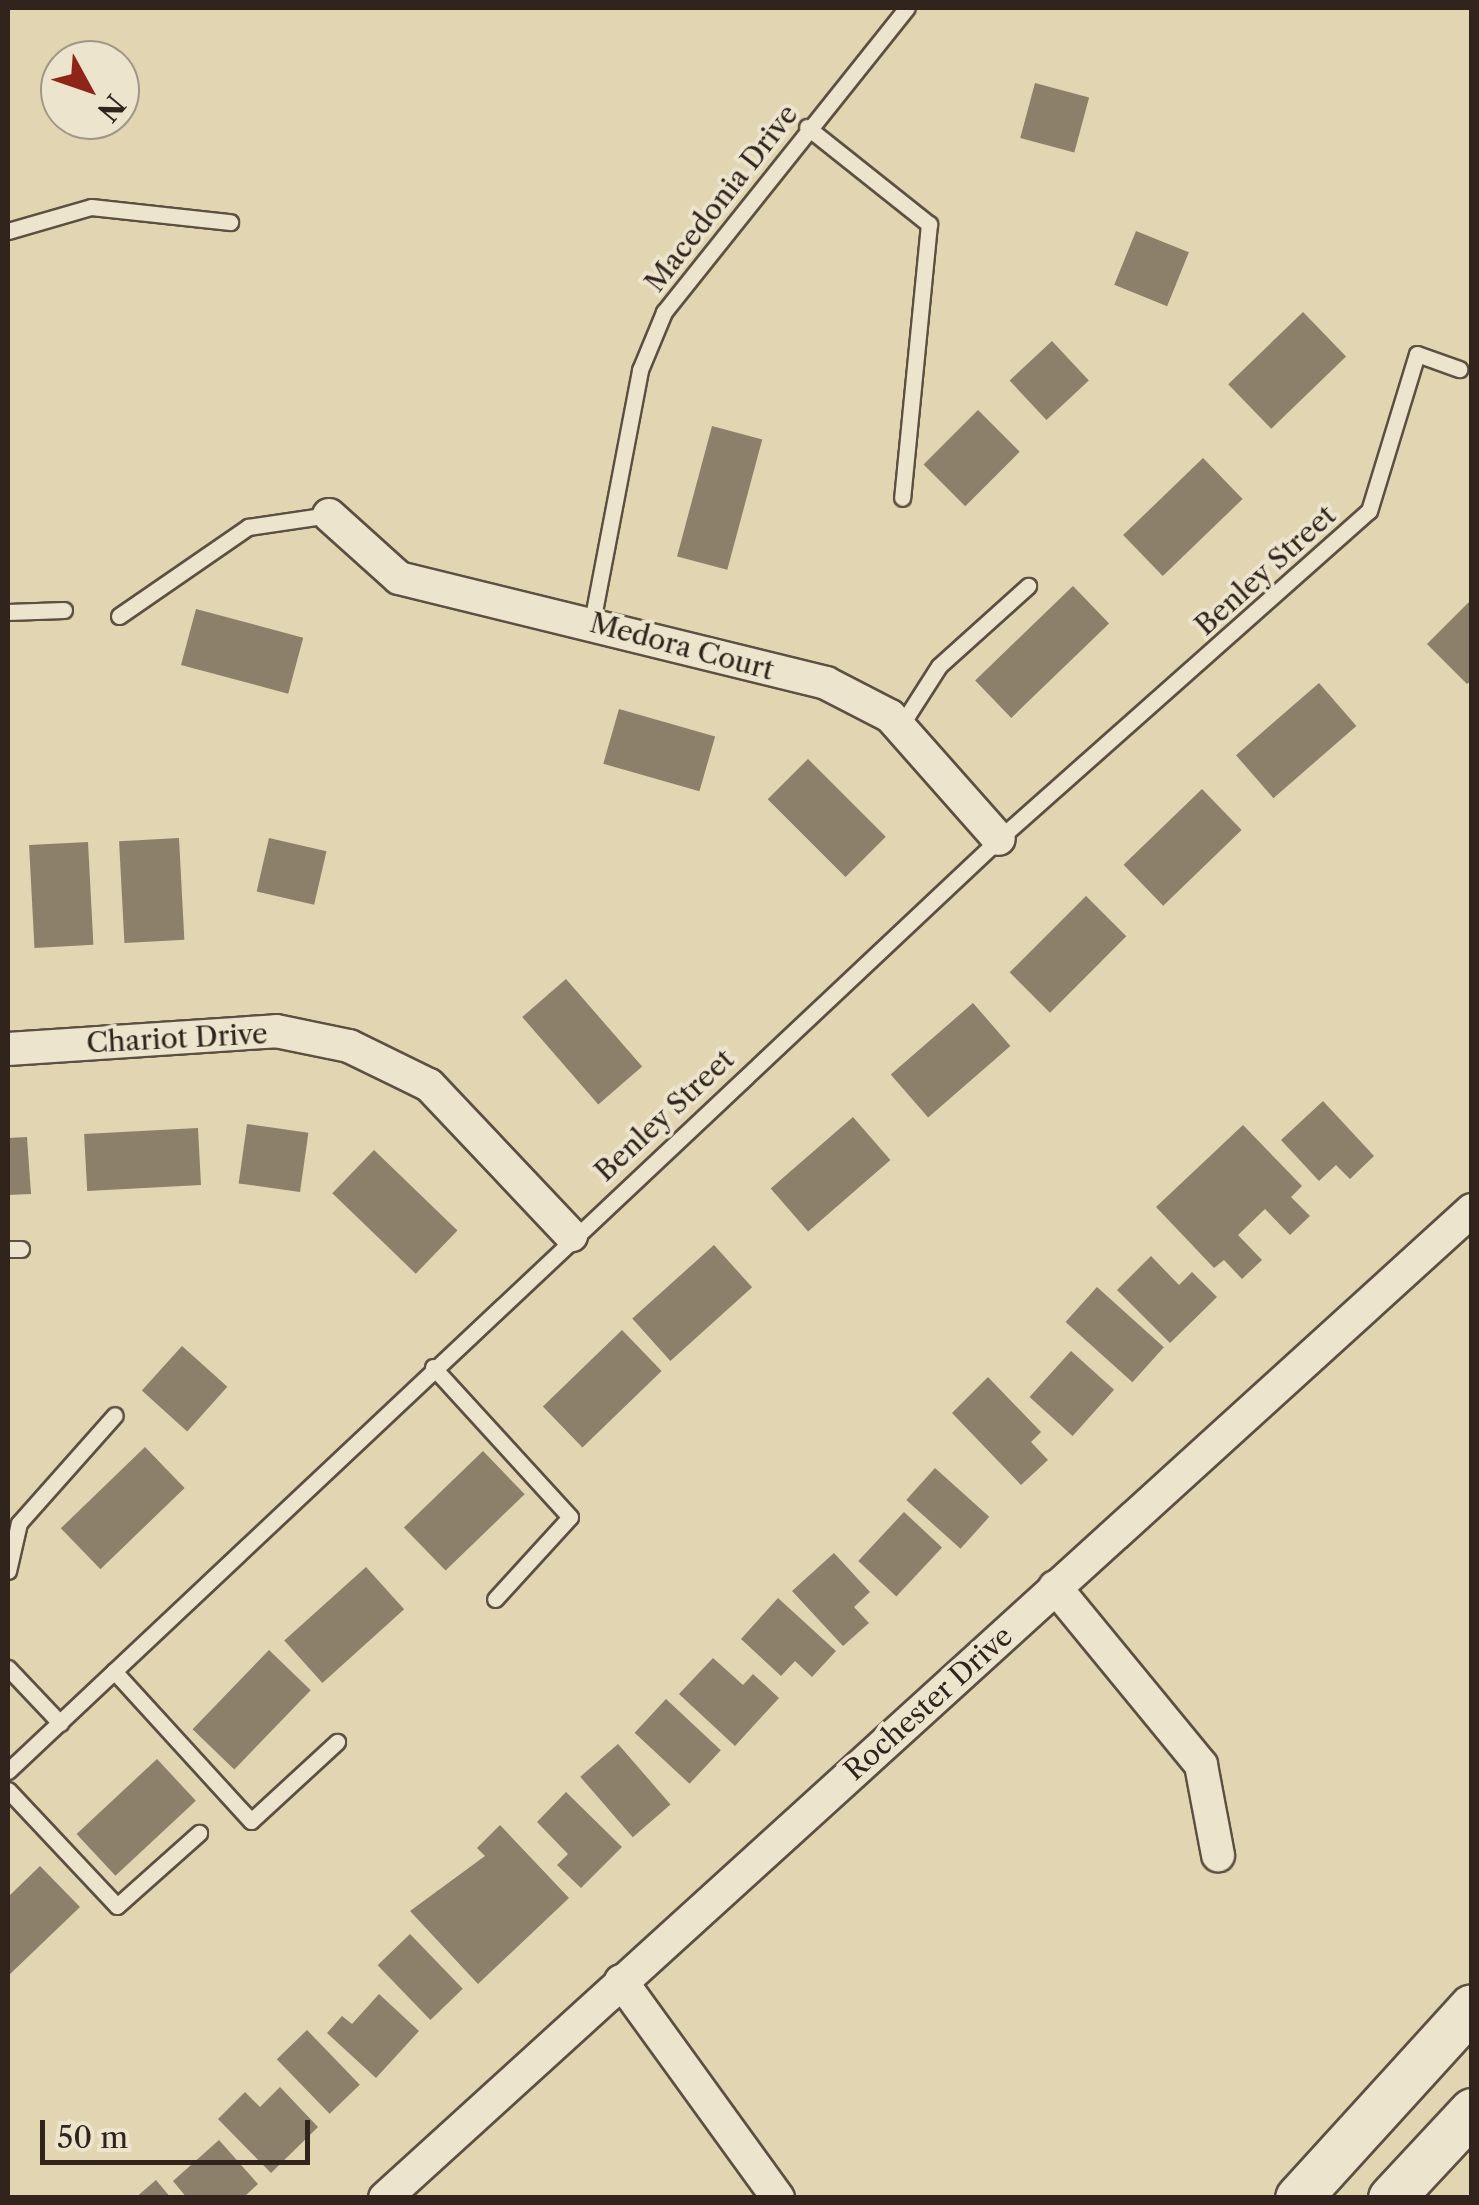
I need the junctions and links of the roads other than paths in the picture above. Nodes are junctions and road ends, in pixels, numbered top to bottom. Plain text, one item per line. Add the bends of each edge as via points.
1 (907, 8) edge
2 (807, 127) junction
3 (230, 222) dead end
4 (8, 230) edge
5 (1459, 369) dead end
6 (902, 498) dead end
7 (329, 515) joint
8 (1028, 586) dead end
9 (64, 610) dead end
10 (8, 612) edge
11 (118, 616) dead end
12 (592, 622) junction
13 (900, 728) junction
14 (1000, 838) junction
15 (8, 1049) edge
16 (1472, 1210) edge
17 (571, 1235) junction
18 (433, 1367) junction
19 (114, 1415) dead end
20 (8, 1571) edge
21 (1055, 1587) junction
22 (495, 1599) dead end
23 (8, 1668) edge
24 (114, 1671) junction
25 (60, 1722) junction
26 (337, 1742) dead end
27 (8, 1771) edge
28 (8, 1790) edge
29 (199, 1833) dead end
30 (1218, 1855) dead end
31 (621, 1981) junction
32 (1472, 2007) edge
33 (1472, 2110) edge
34 (385, 2198) edge
35 (778, 2198) edge
36 (1298, 2198) edge
37 (1391, 2198) edge

1 - 2 lane, Macedonia Drive
2 - 6 lane via 930,224
2 - 12 lane, Macedonia Drive via 664,312 640,370
3 - 4 lane via 91,207
5 - 14 lane, Benley Street via 1416,354 1369,511
7 - 11 lane via 248,527
7 - 12 street, Medora Court via 399,578
8 - 13 lane via 939,666
9 - 10 lane
12 - 13 street, Medora Court via 826,683
13 - 14 street, Medora Court
14 - 17 lane, Benley Street
15 - 17 street, Chariot Drive via 276,1031 348,1046 430,1085
16 - 21 street, Rochester Drive
17 - 18 lane, Benley Street
18 - 22 lane via 570,1517
18 - 24 lane, Benley Street
19 - 20 lane via 19,1523
21 - 30 street via 1201,1765
21 - 31 street, Rochester Drive
23 - 25 lane
24 - 25 lane, Benley Street
24 - 26 lane via 251,1821
25 - 27 lane, Benley Street
28 - 29 lane via 117,1906
31 - 34 street, Rochester Drive
31 - 35 street
32 - 36 main road
33 - 37 main road

